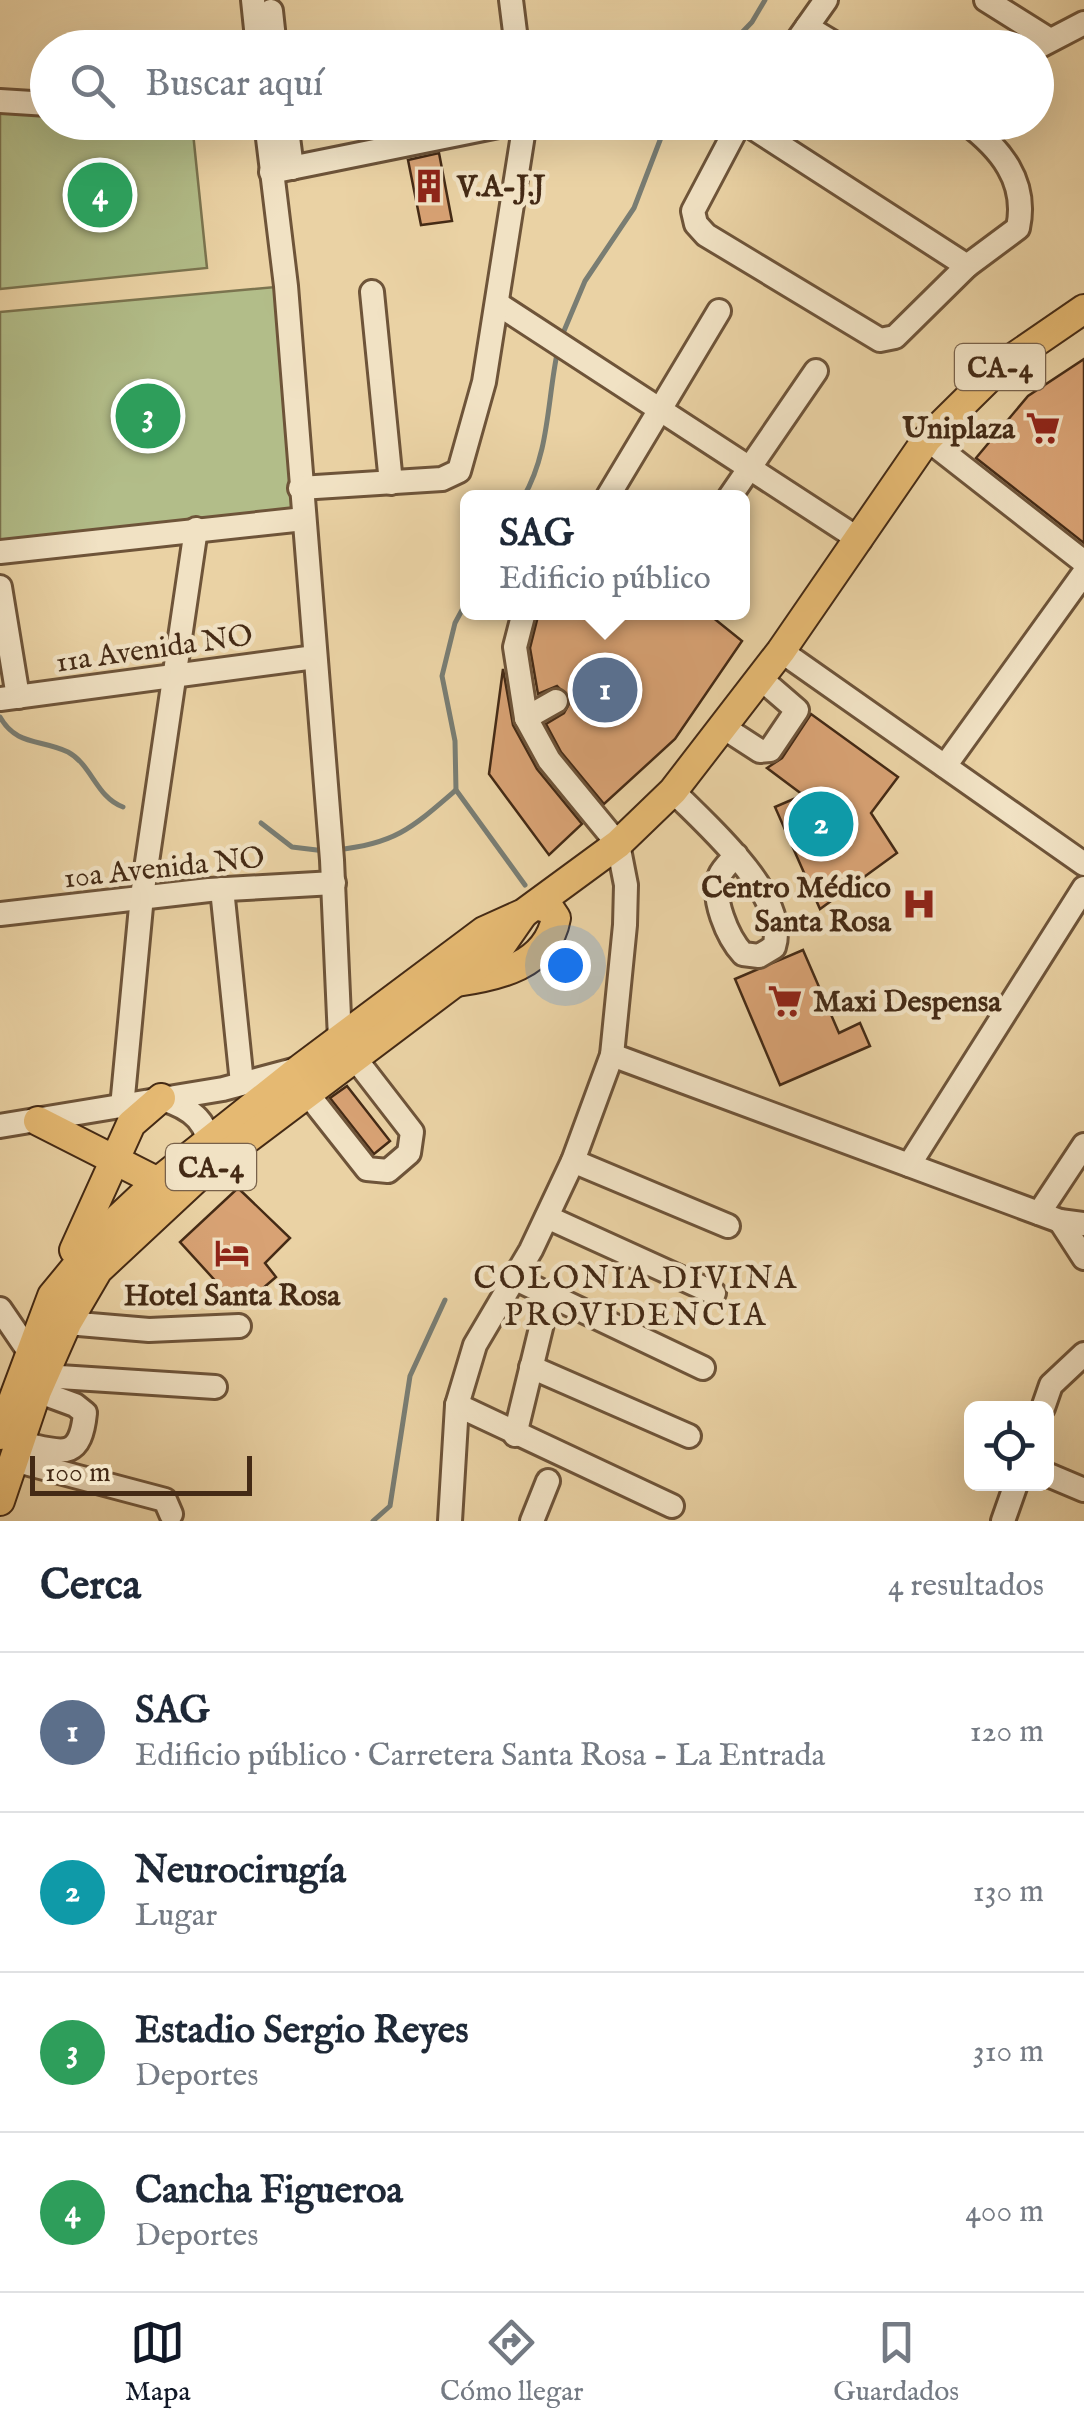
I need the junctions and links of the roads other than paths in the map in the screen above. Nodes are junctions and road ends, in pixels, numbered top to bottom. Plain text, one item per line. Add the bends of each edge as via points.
1 (511, 0) edge
2 (826, 0) edge
3 (986, 0) edge
4 (262, 6) edge
5 (1084, 23) edge
6 (806, 27) junction
7 (270, 30) edge
8 (515, 30) edge
9 (804, 30) edge
10 (811, 30) edge
11 (1025, 30) edge
12 (1054, 38) edge
13 (0, 101) edge
14 (30, 103) edge
15 (272, 140) edge
16 (284, 140) edge
17 (431, 140) edge
18 (519, 140) edge
19 (732, 140) edge
20 (770, 140) edge
21 (983, 140) edge
22 (282, 170) junction
23 (966, 266) junction
24 (372, 292) dead end
25 (498, 304) junction
26 (1084, 309) edge
27 (719, 312) dead end
28 (816, 371) dead end
29 (659, 409) junction
30 (928, 440) junction
31 (746, 467) junction
32 (391, 483) junction
33 (300, 488) junction
34 (612, 490) edge
35 (733, 490) edge
36 (304, 519) junction
37 (196, 529) junction
38 (860, 540) junction
39 (0, 552) edge
40 (1084, 562) edge
41 (1084, 572) edge
42 (0, 587) edge
43 (522, 620) edge
44 (781, 651) junction
45 (316, 657) junction
46 (176, 674) junction
47 (760, 678) junction
48 (8, 699) edge
49 (556, 702) dead end
50 (526, 718) junction
51 (723, 726) junction
52 (944, 766) junction
53 (673, 791) junction
54 (618, 844) junction
55 (736, 855) dead end
56 (332, 861) junction
57 (1084, 864) edge
58 (1084, 888) edge
59 (222, 889) junction
60 (142, 896) junction
61 (530, 909) junction
62 (0, 914) edge
63 (347, 1048) junction
64 (612, 1054) junction
65 (304, 1080) junction
66 (242, 1084) junction
67 (161, 1098) junction
68 (122, 1107) junction
69 (38, 1121) junction
70 (0, 1126) edge
71 (71, 1138) junction
72 (210, 1141) junction
73 (1084, 1145) edge
74 (573, 1161) junction
75 (116, 1162) junction
76 (909, 1165) junction
77 (180, 1183) junction
78 (99, 1200) junction
79 (546, 1217) junction
80 (1050, 1217) junction
81 (1084, 1224) edge
82 (728, 1226) dead end
83 (1084, 1258) edge
84 (514, 1278) junction
85 (714, 1293) dead end
86 (549, 1295) junction
87 (52, 1296) junction
88 (0, 1309) edge
89 (67, 1323) junction
90 (239, 1326) dead end
91 (15, 1340) edge
92 (1084, 1354) edge
93 (531, 1366) junction
94 (703, 1368) dead end
95 (40, 1384) junction
96 (215, 1388) dead end
97 (1045, 1401) edge
98 (5, 1405) edge
99 (457, 1405) junction
100 (515, 1435) junction
101 (689, 1436) dead end
102 (11, 1446) edge
103 (1054, 1477) edge
104 (548, 1481) dead end
105 (1084, 1490) edge
106 (1014, 1491) edge
107 (0, 1501) edge
108 (672, 1506) dead end
109 (172, 1514) dead end
110 (450, 1521) edge
111 (532, 1521) edge
112 (1003, 1521) edge

1 - 8 street
2 - 6 street
3 - 11 street
4 - 7 street
5 - 12 street
6 - 9 street
6 - 10 street
13 - 14 street
15 - 22 street
16 - 22 street
17 - 22 street
18 - 25 street
19 - 23 street via 693,211 696,224 880,340 895,337
20 - 23 street
21 - 23 street via 1010,165 1021,215 1018,228
22 - 33 street
24 - 32 street
25 - 29 street
25 - 32 street via 459,471
26 - 30 main road, CA-4 via 1002,366
27 - 29 street
28 - 31 street
29 - 31 street
29 - 34 street
30 - 38 main road, CA-4
30 - 40 street
31 - 35 street
31 - 38 street
32 - 33 street
33 - 36 street
36 - 37 street
36 - 45 street
37 - 39 street
37 - 46 street
38 - 44 main road, CA-4
41 - 52 street via 1070,605
42 - 48 street
43 - 50 street via 514,647
44 - 47 main road, CA-4
44 - 52 street
45 - 46 street, 11a Avenida NO
45 - 56 street
46 - 48 street, 11a Avenida NO
46 - 60 street
47 - 51 main road, CA-4
47 - 51 street via 796,710 770,750 760,752
49 - 50 street
50 - 54 street via 549,760
51 - 53 main road, CA-4
52 - 57 street
53 - 54 main road, CA-4
53 - 55 street
54 - 61 main road, CA-4
54 - 64 street via 626,885
56 - 59 street, 10a Avenida NO
56 - 63 street
58 - 76 street
59 - 60 street, 10a Avenida NO
59 - 66 street
60 - 62 street, 10a Avenida NO
60 - 68 street
61 - 63 main road, CA-4 via 484,931
61 - 63 main road, CA-4 via 498,950
63 - 65 main road, CA-4
63 - 65 street via 412,1132 409,1152 388,1171 367,1169
64 - 74 street
64 - 76 street
65 - 66 street
65 - 72 main road, CA-4
65 - 77 main road, CA-4
66 - 67 street
67 - 68 street
67 - 72 street via 190,1109
67 - 75 main road via 131,1124
68 - 69 street
69 - 70 street
69 - 71 main road
71 - 75 main road
71 - 78 main road via 96,1171
72 - 77 main road, CA-4
72 - 77 street
73 - 80 street
74 - 79 street
74 - 82 street
75 - 77 main road
75 - 78 main road
76 - 80 street
77 - 87 main road, CA-4 via 81,1257
77 - 89 main road, CA-4 via 98,1270
78 - 87 main road
79 - 84 street
79 - 85 street
80 - 81 street
80 - 83 street
84 - 86 street
84 - 99 street via 475,1345
86 - 93 street
86 - 94 street
87 - 91 main road, CA-4
88 - 91 street
89 - 90 street via 149,1330
89 - 95 main road, CA-4
91 - 98 main road, CA-4
92 - 97 street via 1051,1385
93 - 100 street
93 - 101 street
95 - 96 street
95 - 102 main road, CA-4
95 - 102 street via 86,1413 83,1434 65,1452
98 - 102 main road, CA-4
99 - 100 street
99 - 110 street
100 - 108 street
102 - 107 main road, CA-4
102 - 109 street via 165,1500
103 - 105 street
104 - 111 street
106 - 112 street

